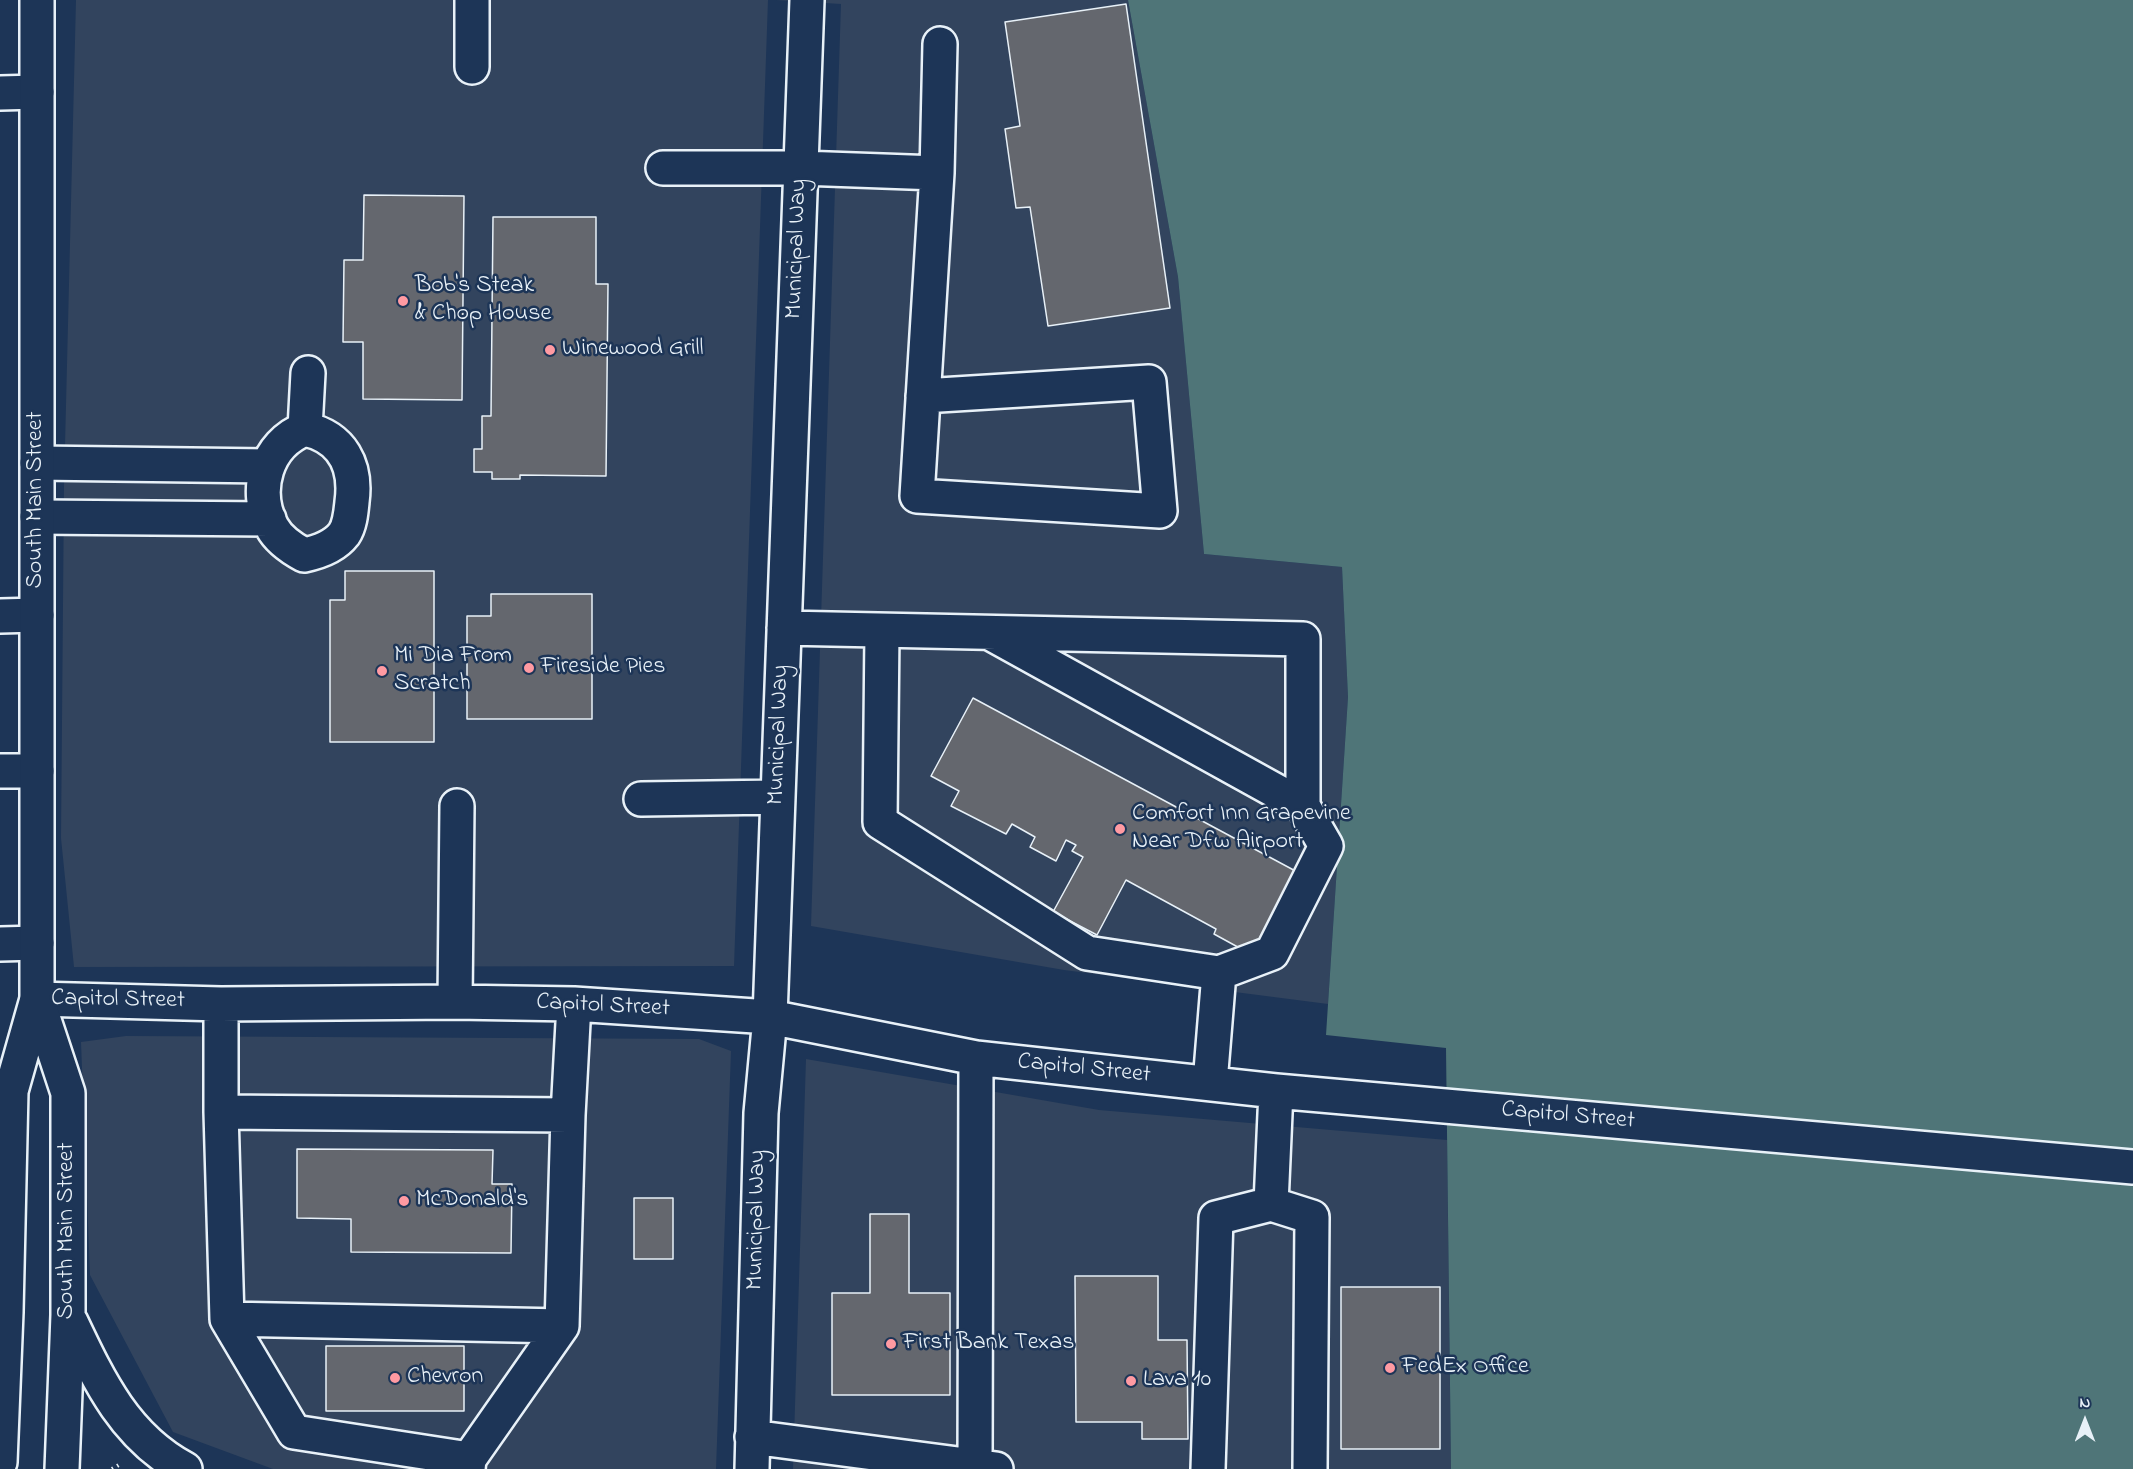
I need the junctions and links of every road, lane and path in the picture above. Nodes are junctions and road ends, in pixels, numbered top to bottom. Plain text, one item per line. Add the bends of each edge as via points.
1 (37, 0) edge
2 (472, 0) edge
3 (807, 0) edge
4 (940, 44) dead end
5 (472, 67) dead end
6 (37, 92) junction
7 (0, 93) edge
8 (663, 168) dead end
9 (801, 168) junction
10 (937, 173) junction
11 (308, 373) dead end
12 (923, 396) junction
13 (305, 429) junction
14 (37, 463) junction
15 (268, 466) junction
16 (37, 517) junction
17 (269, 519) junction
18 (37, 615) junction
19 (0, 616) edge
20 (784, 628) junction
21 (882, 631) junction
22 (988, 632) junction
23 (0, 771) edge
24 (37, 771) junction
25 (778, 797) junction
26 (641, 799) dead end
27 (457, 806) dead end
28 (1303, 806) junction
29 (37, 943) junction
30 (0, 944) edge
31 (1219, 973) junction
32 (37, 999) junction
33 (455, 1002) junction
34 (220, 1004) junction
35 (574, 1004) junction
36 (770, 1017) junction
37 (976, 1058) junction
38 (1210, 1083) junction
39 (1276, 1090) junction
40 (220, 1112) junction
41 (568, 1114) junction
42 (2133, 1167) edge
43 (1270, 1204) junction
44 (68, 1315) junction
45 (3, 1316) edge
46 (227, 1319) junction
47 (562, 1326) junction
48 (752, 1437) junction
49 (0, 1462) edge
50 (468, 1464) edge
51 (986, 1468) edge
52 (62, 1469) edge
53 (185, 1469) edge
54 (752, 1469) edge
55 (1208, 1469) edge
56 (1310, 1469) edge

1 - 6 street, South Main Street
2 - 5 street
3 - 9 street, Municipal Way
4 - 10 street
6 - 7 street
6 - 14 street, South Main Street
8 - 9 street
9 - 10 street
9 - 20 street, Municipal Way
10 - 12 street
11 - 13 street
12 - 12 street via 917,496 1160,511 1149,382
13 - 15 street via 282,442
13 - 17 street via 329,438 347,457 354,494 345,532 327,548 304,555 287,545
14 - 15 street
14 - 16 street, South Main Street
15 - 17 street via 264,493
16 - 17 street
16 - 18 street, South Main Street
18 - 19 street
18 - 24 street, South Main Street
20 - 21 street
20 - 25 street, Municipal Way
21 - 22 street
21 - 31 street via 879,822 1087,953
22 - 28 street
22 - 28 street via 1303,639
23 - 24 street
24 - 29 street, South Main Street
25 - 26 street
25 - 36 street, Municipal Way
27 - 33 street
28 - 31 street via 1326,846 1321,857 1272,953
29 - 30 street
29 - 32 street, South Main Street
31 - 38 street
32 - 34 street, Capitol Street
32 - 44 street, South Main Street via 68,1093
32 - 45 street, South Main Street via 11,1090
33 - 34 street, Capitol Street
33 - 35 street, Capitol Street
34 - 40 street
35 - 36 street, Capitol Street
35 - 41 street
36 - 37 street, Capitol Street
36 - 48 street, Municipal Way via 761,1113
37 - 38 street, Capitol Street
37 - 51 street
38 - 39 street, Capitol Street
39 - 42 street, Capitol Street
39 - 43 street
40 - 41 street
40 - 46 street
41 - 47 street
43 - 55 street via 1216,1218
43 - 56 street via 1312,1217
44 - 52 street, South Main Street
44 - 53 street via 109,1398 129,1424
45 - 49 street, South Main Street
46 - 47 street
46 - 50 street via 294,1432
47 - 50 street
48 - 51 street
48 - 54 street, Municipal Way

